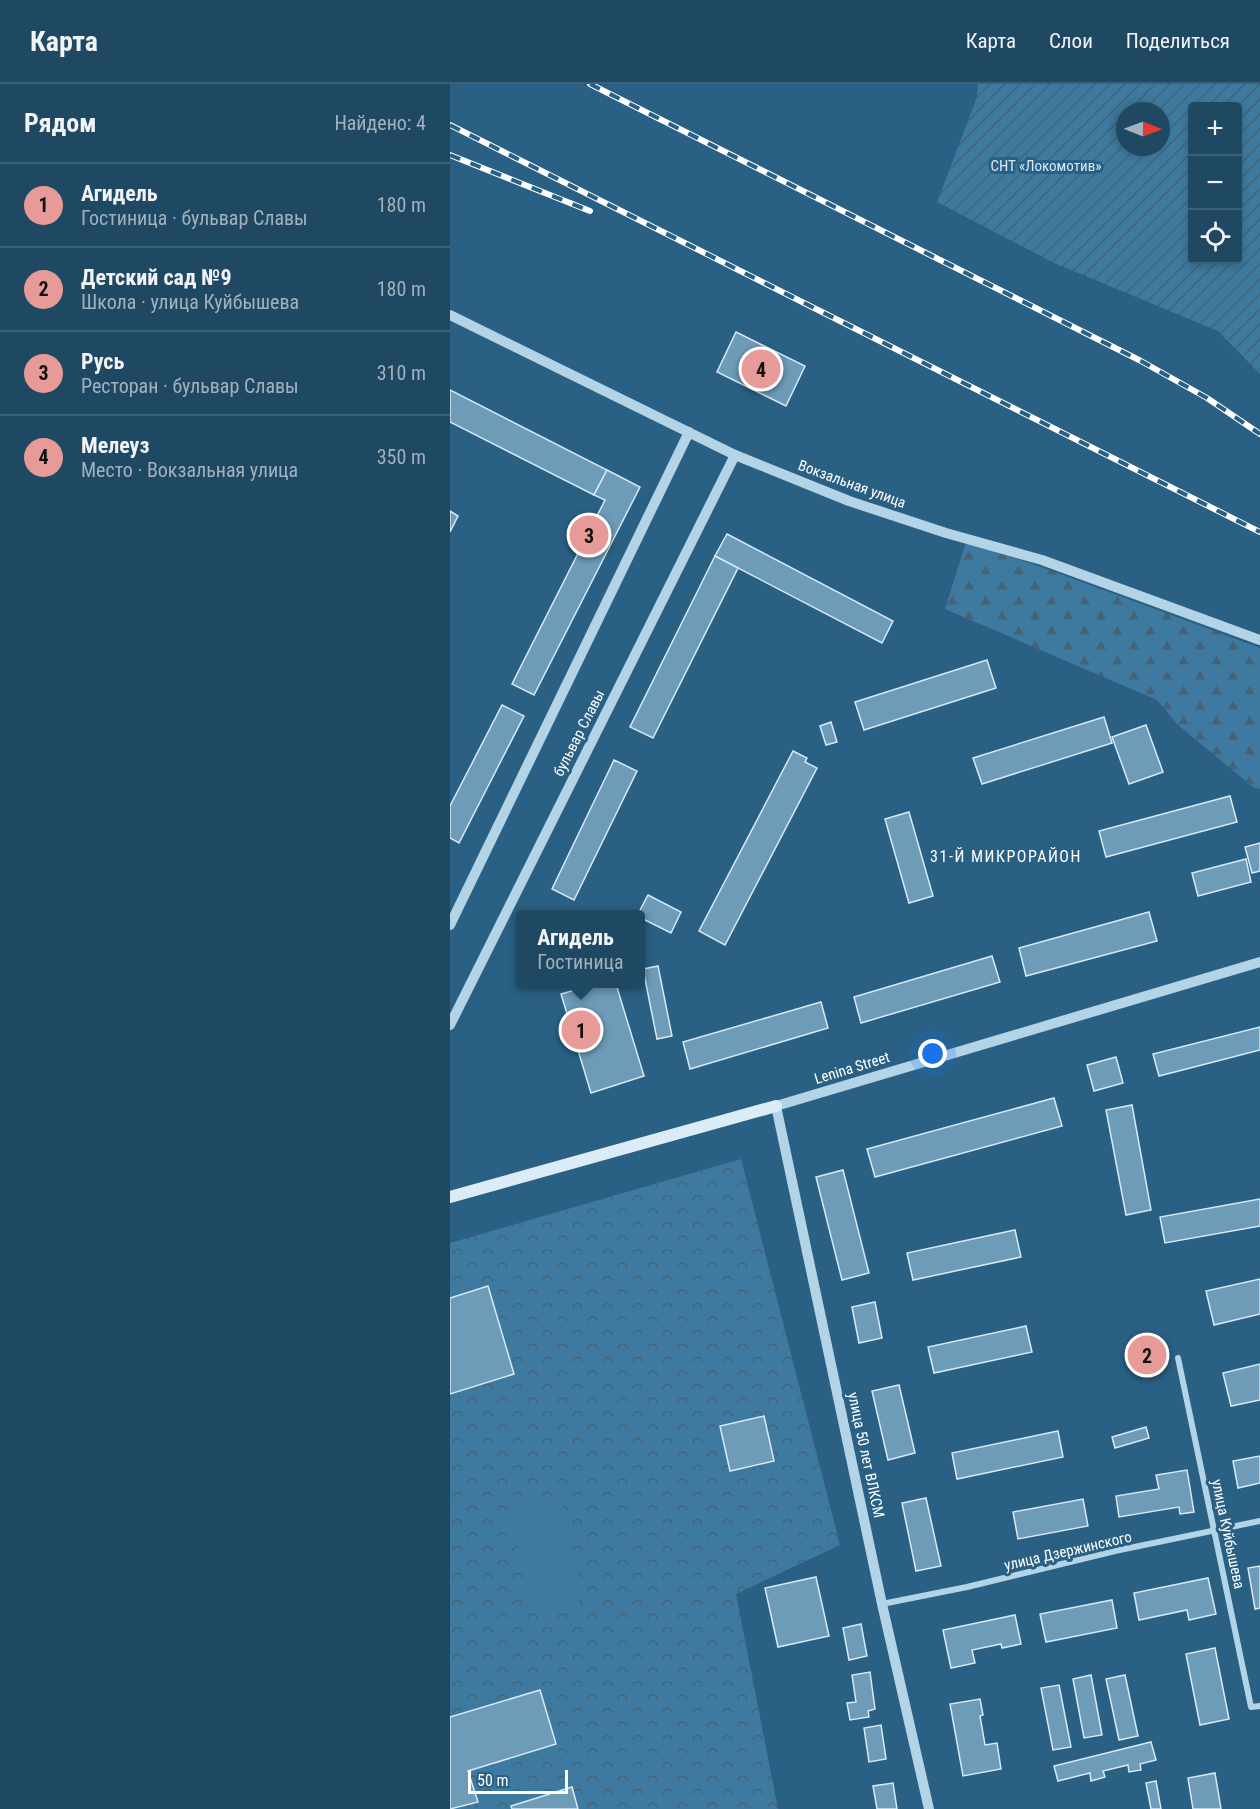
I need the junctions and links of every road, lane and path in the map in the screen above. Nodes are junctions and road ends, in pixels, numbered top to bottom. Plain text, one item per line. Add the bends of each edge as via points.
1 (450, 315) edge
2 (689, 432) junction
3 (735, 455) junction
4 (1260, 640) edge
5 (450, 924) edge
6 (1260, 962) edge
7 (450, 1025) edge
8 (776, 1106) junction
9 (450, 1197) edge
10 (1178, 1358) dead end
11 (1260, 1521) edge
12 (1215, 1531) junction
13 (882, 1604) junction
14 (1260, 1706) edge
15 (929, 1809) edge

1 - 2 street, Вокзальная улица
2 - 3 street, Вокзальная улица
2 - 5 street, бульвар Славы
3 - 4 street, Вокзальная улица via 849,501 1042,560
3 - 7 street, бульвар Славы
6 - 8 street, Lenina Street
8 - 9 main road, Lenina Street
8 - 13 street, улица 50 лет ВЛКСМ
10 - 12 street, улица Куйбышева
11 - 12 street, улица Дзержинского
12 - 13 street, улица Дзержинского
12 - 14 street, улица Куйбышева via 1251,1707
13 - 15 street, улица 50 лет ВЛКСМ

